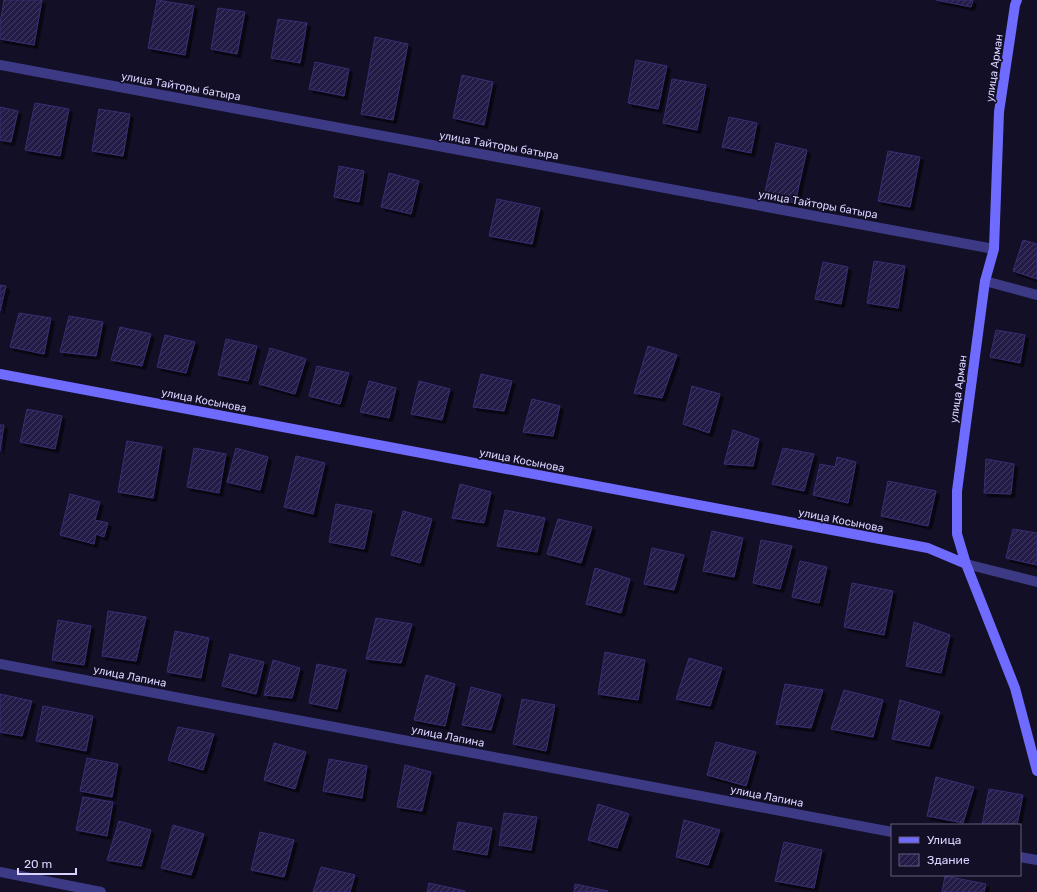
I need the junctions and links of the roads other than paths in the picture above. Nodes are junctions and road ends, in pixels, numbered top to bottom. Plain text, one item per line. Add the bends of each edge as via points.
1 (1018, 0) edge
2 (0, 65) edge
3 (994, 249) junction
4 (985, 281) junction
5 (1037, 295) edge
6 (0, 374) edge
7 (966, 564) junction
8 (1037, 582) edge
9 (0, 664) edge
10 (1037, 771) edge
11 (891, 832) edge
12 (1021, 856) edge
13 (1037, 860) edge
14 (0, 872) edge
15 (100, 892) edge

1 - 3 street, улица Арман via 1015,5 999,112
2 - 3 street, улица Тайторы батыра
3 - 4 street, улица Арман
4 - 5 street
4 - 7 street, улица Арман via 957,491 957,534
6 - 7 street, улица Косынова via 928,548
7 - 8 street, улица Косынова
7 - 10 street, улица Арман via 1015,688
9 - 11 street, улица Лапина
12 - 13 street
14 - 15 street

